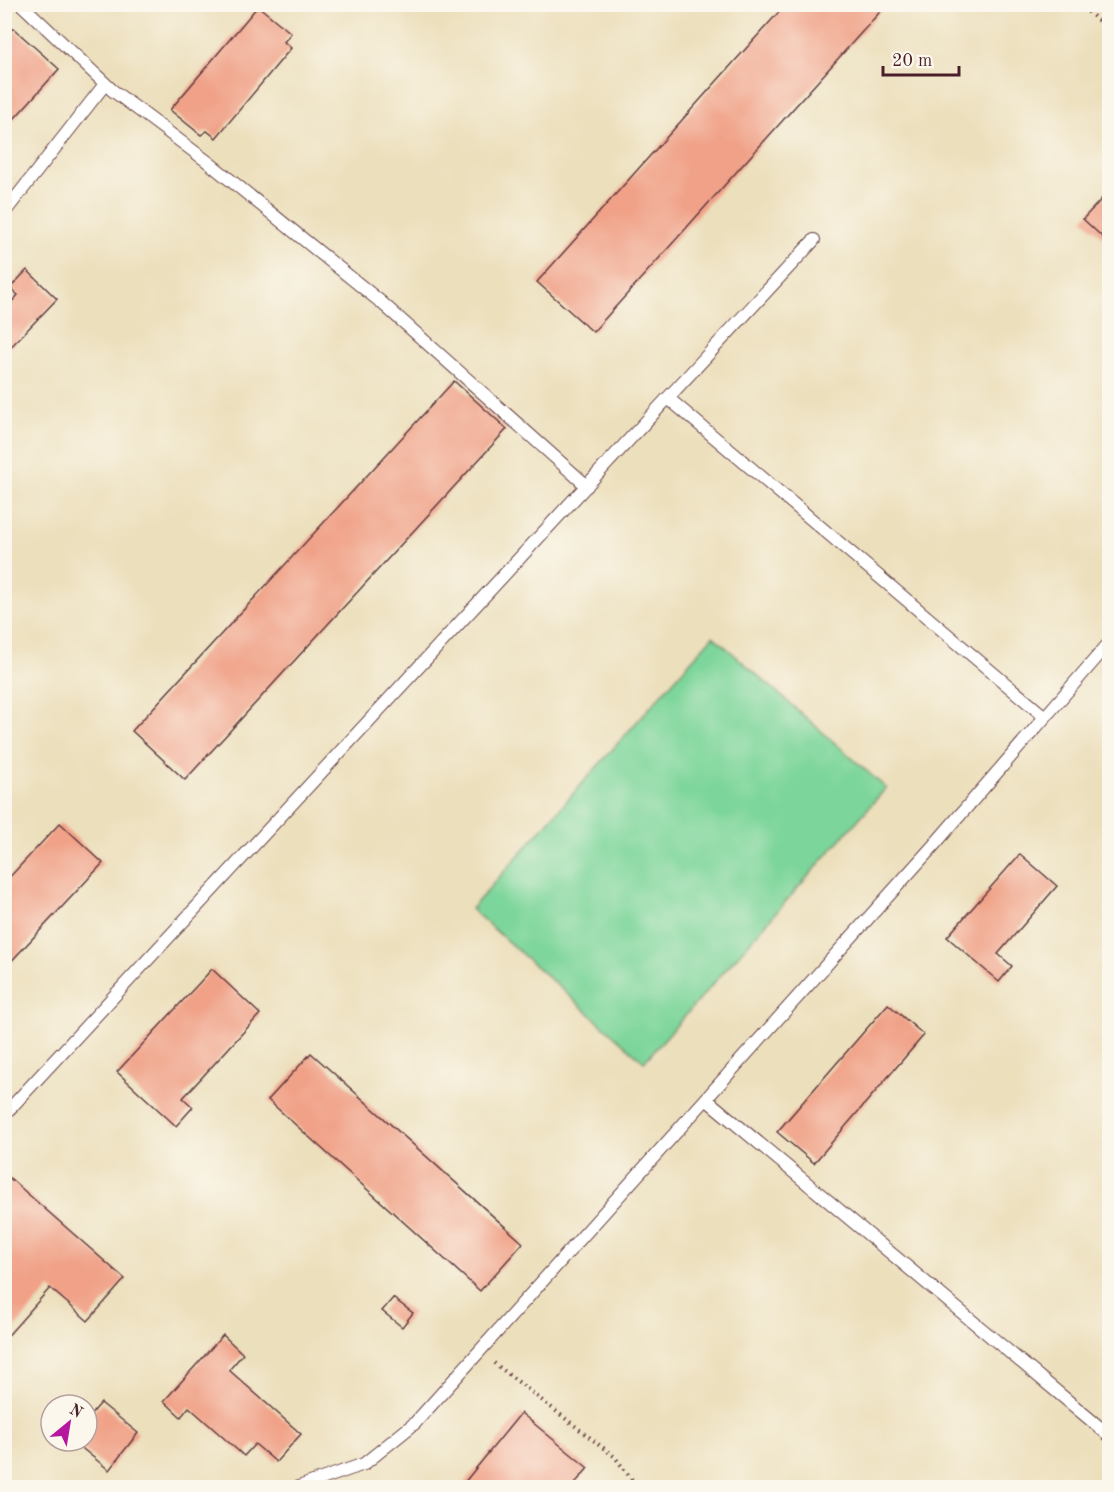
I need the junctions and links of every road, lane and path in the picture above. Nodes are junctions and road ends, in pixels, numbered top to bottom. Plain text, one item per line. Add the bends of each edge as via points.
1 (21, 4) edge
2 (1079, 4) edge
3 (1110, 31) edge
4 (105, 84) junction
5 (4, 213) edge
6 (814, 240) dead end
7 (668, 398) junction
8 (587, 486) junction
9 (1110, 642) edge
10 (1045, 717) junction
11 (706, 1099) junction
12 (4, 1115) edge
13 (480, 1351) junction
14 (1110, 1436) edge
15 (296, 1488) edge
16 (638, 1488) edge

1 - 4 lane
2 - 3 path
4 - 5 lane
4 - 8 lane via 382,303
6 - 7 lane
7 - 8 lane
7 - 10 lane
8 - 12 lane
9 - 10 lane
10 - 11 lane
11 - 13 lane
11 - 14 lane
13 - 15 lane via 416,1423 364,1464
13 - 16 path via 615,1457

